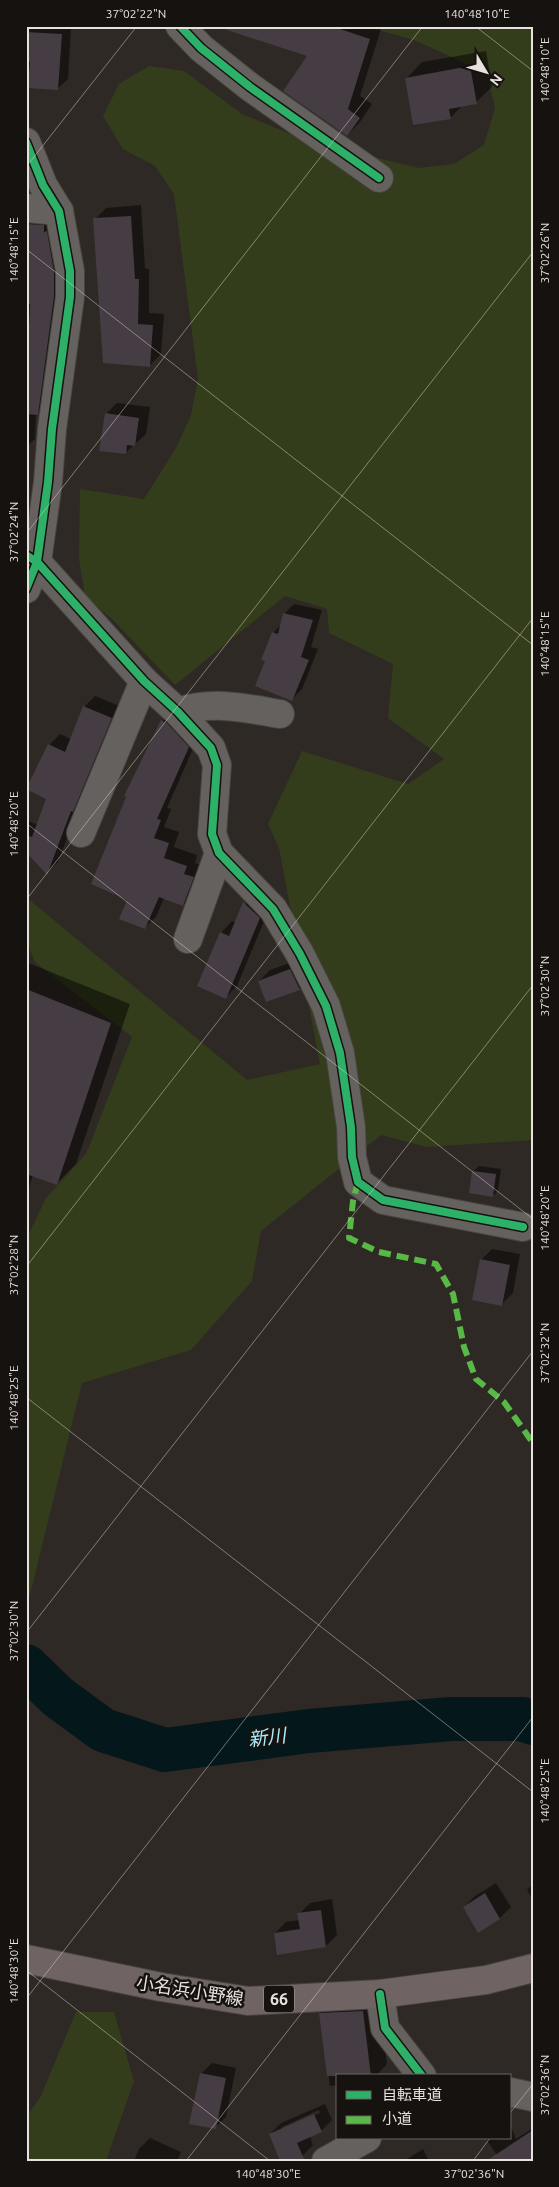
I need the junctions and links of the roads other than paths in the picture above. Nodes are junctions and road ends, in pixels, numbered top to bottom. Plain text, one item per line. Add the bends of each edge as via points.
1 (180, 26) edge
2 (26, 142) edge
3 (379, 178) dead end
4 (26, 208) edge
5 (59, 211) junction
6 (31, 558) edge
7 (26, 589) edge
8 (144, 681) junction
9 (178, 712) junction
10 (280, 714) dead end
11 (80, 833) dead end
12 (218, 853) junction
13 (188, 939) dead end
14 (524, 1227) dead end
15 (26, 1959) edge
16 (533, 1968) edge
17 (380, 1994) junction
18 (420, 2074) edge
19 (512, 2092) edge
20 (533, 2097) edge
21 (364, 2140) edge
22 (326, 2161) edge

1 - 3 street via 201,48 250,87
2 - 5 street via 43,185
4 - 5 street
5 - 6 street via 70,271 70,297 48,482
6 - 7 street
6 - 8 street
8 - 9 street
8 - 11 street
9 - 10 street via 216,704
9 - 12 street via 211,748 217,765 212,834
12 - 13 street
12 - 14 street via 273,909 326,1006 340,1053 358,1182 383,1200
15 - 17 main road, 小名浜小野線 / 66 via 248,2001
16 - 17 main road, 小名浜小野線 / 66 via 486,1980
17 - 18 street via 385,2028
19 - 20 street
21 - 22 street

